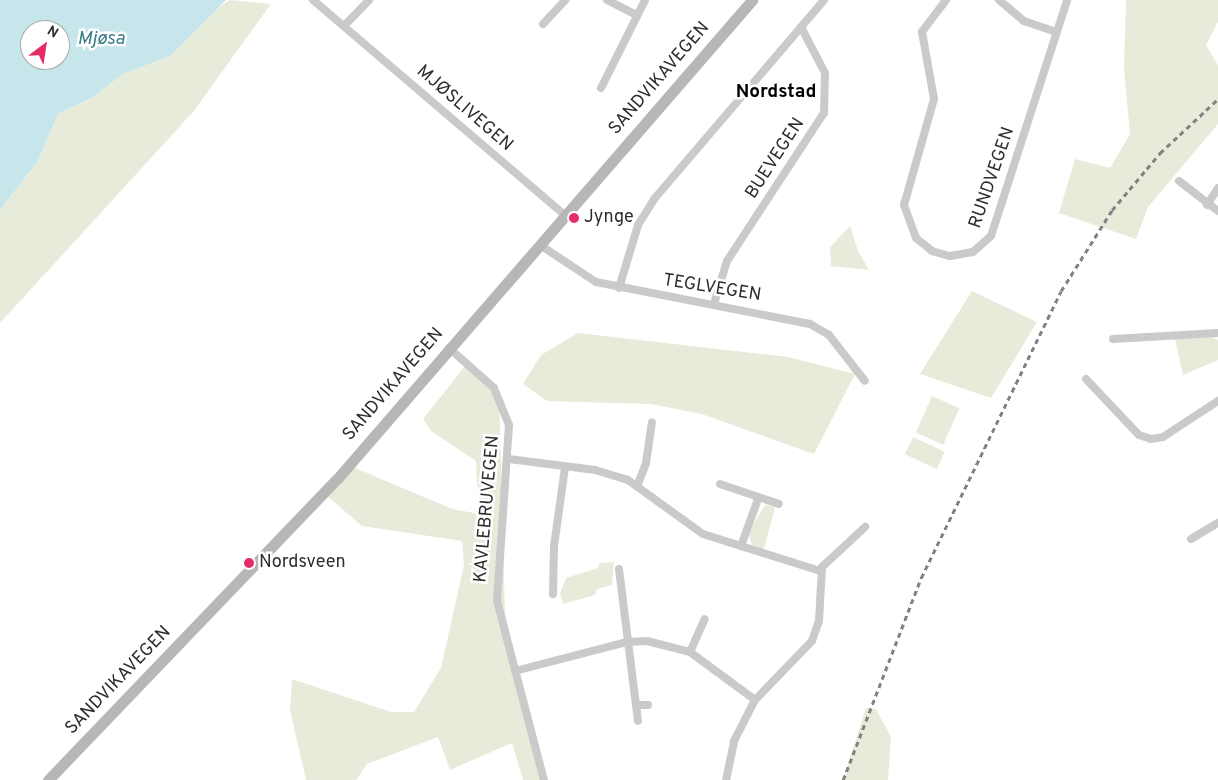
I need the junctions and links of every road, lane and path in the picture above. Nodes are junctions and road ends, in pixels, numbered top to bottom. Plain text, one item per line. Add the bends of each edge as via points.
1 (313, 0) edge
2 (369, 0) edge
3 (565, 0) edge
4 (607, 0) edge
5 (645, 0) edge
6 (752, 0) edge
7 (824, 0) edge
8 (946, 0) edge
9 (998, 0) edge
10 (1067, 0) edge
11 (637, 15) junction
12 (544, 24) dead end
13 (344, 26) junction
14 (801, 27) junction
15 (1056, 32) junction
16 (601, 88) dead end
17 (1179, 181) dead end
18 (1218, 188) edge
19 (1207, 205) junction
20 (1218, 211) edge
21 (565, 215) junction
22 (540, 245) junction
23 (620, 288) junction
24 (714, 304) junction
25 (1218, 333) edge
26 (1114, 339) dead end
27 (449, 348) junction
28 (1086, 378) dead end
29 (865, 381) dead end
30 (1218, 401) edge
31 (652, 422) dead end
32 (509, 459) junction
33 (565, 468) junction
34 (638, 484) junction
35 (720, 484) dead end
36 (758, 499) junction
37 (779, 504) dead end
38 (1218, 523) edge
39 (865, 527) dead end
40 (1191, 539) dead end
41 (741, 546) junction
42 (619, 569) dead end
43 (820, 572) junction
44 (552, 578) junction
45 (561, 580) dead end
46 (553, 594) dead end
47 (705, 619) dead end
48 (627, 642) junction
49 (690, 652) junction
50 (515, 672) junction
51 (755, 700) junction
52 (636, 705) junction
53 (648, 705) dead end
54 (638, 721) dead end
55 (48, 780) edge
56 (544, 780) edge
57 (726, 780) edge

1 - 13 street, MJØSLIVEGEN
2 - 13 street
3 - 12 street
4 - 11 street
5 - 11 street
6 - 21 main road, SANDVIKAVEGEN
7 - 14 street
8 - 15 street, RUNDVEGEN via 922,32 934,99 904,205 916,238 941,255 973,252 991,236
9 - 15 street via 1024,21
10 - 15 street, RUNDVEGEN
11 - 16 street
13 - 21 street, MJØSLIVEGEN
14 - 23 street via 655,198 638,225
14 - 24 street, BUEVEGEN via 825,73 824,113 727,260
17 - 19 street
18 - 19 street
19 - 20 street
21 - 22 main road, SANDVIKAVEGEN
22 - 23 street, TEGLVEGEN via 581,275
22 - 27 main road, SANDVIKAVEGEN
23 - 24 street, TEGLVEGEN
24 - 29 street, TEGLVEGEN via 821,329
25 - 26 street
27 - 32 street, KAVLEBRUVEGEN via 488,381 502,403 509,425
27 - 55 main road, SANDVIKAVEGEN via 337,479
28 - 30 street via 1139,435 1151,439 1163,437
31 - 34 street via 646,463
32 - 33 street
32 - 50 street, KAVLEBRUVEGEN via 496,580 500,617
33 - 34 street via 603,472
33 - 44 street
34 - 41 street via 690,527
35 - 36 street
36 - 37 street
36 - 41 street
38 - 40 street
39 - 43 street via 827,559
41 - 43 street
42 - 48 street
43 - 51 street via 815,633 803,652
44 - 45 street
44 - 46 street
47 - 49 street
48 - 49 street via 654,642
48 - 50 street
48 - 52 street
49 - 51 street
50 - 56 street, KAVLEBRUVEGEN
51 - 57 street via 734,741
52 - 53 street
52 - 54 street

